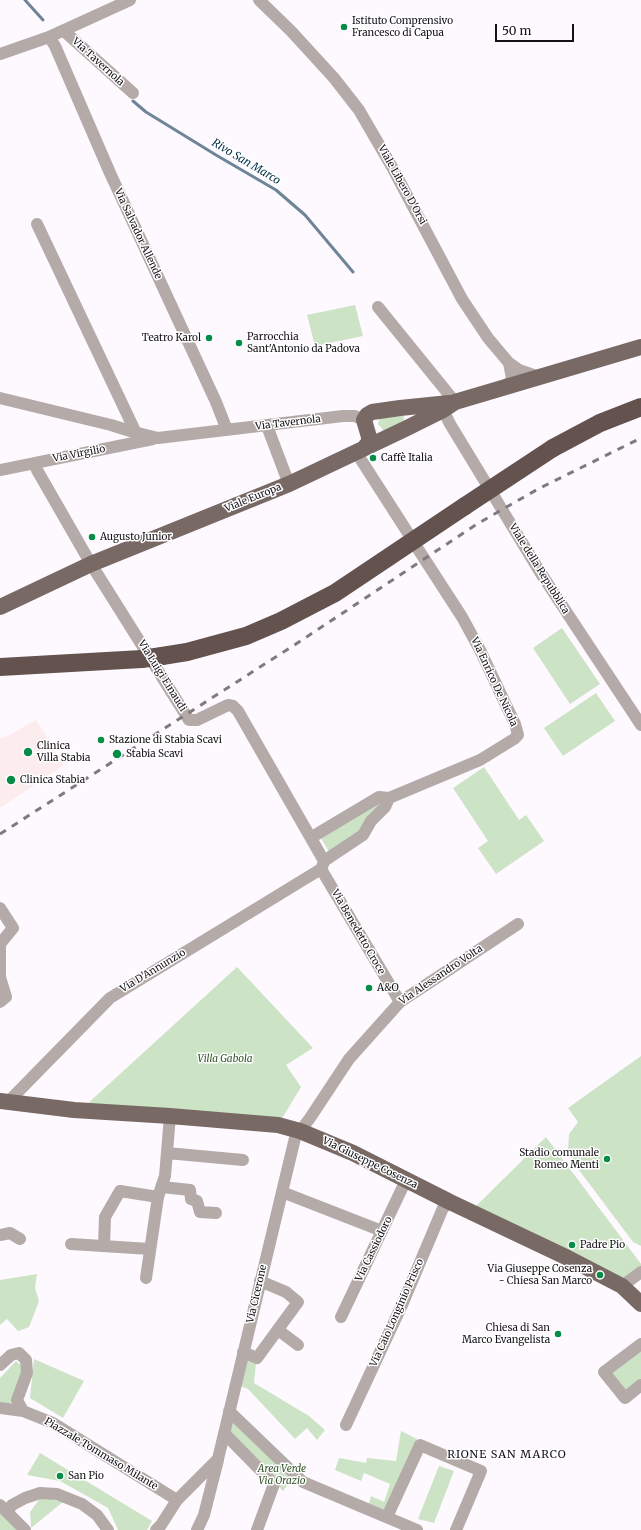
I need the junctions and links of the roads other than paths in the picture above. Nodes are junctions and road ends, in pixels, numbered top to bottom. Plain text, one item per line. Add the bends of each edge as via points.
1 (130, 0) edge
2 (259, 0) edge
3 (64, 31) junction
4 (49, 38) junction
5 (0, 54) edge
6 (133, 93) dead end
7 (37, 224) dead end
8 (378, 307) dead end
9 (641, 347) edge
10 (509, 363) junction
11 (539, 377) junction
12 (505, 387) junction
13 (0, 398) edge
14 (449, 406) junction
15 (641, 407) edge
16 (400, 408) junction
17 (364, 420) junction
18 (267, 426) junction
19 (405, 429) junction
20 (227, 430) junction
21 (136, 433) junction
22 (158, 438) junction
23 (368, 444) junction
24 (35, 462) junction
25 (0, 470) edge
26 (289, 484) junction
27 (408, 533) dead end
28 (418, 548) dead end
29 (91, 564) junction
30 (0, 607) edge
31 (0, 667) edge
32 (641, 725) edge
33 (389, 798) junction
34 (312, 838) junction
35 (323, 865) junction
36 (0, 908) edge
37 (518, 924) dead end
38 (3, 1000) edge
39 (400, 1002) junction
40 (4, 1101) edge
41 (170, 1116) junction
42 (300, 1131) junction
43 (167, 1153) junction
44 (243, 1160) dead end
45 (406, 1180) junction
46 (160, 1192) junction
47 (282, 1192) junction
48 (450, 1202) junction
49 (216, 1213) dead end
50 (382, 1231) junction
51 (0, 1235) edge
52 (20, 1239) dead end
53 (70, 1244) dead end
54 (104, 1246) junction
55 (150, 1249) junction
56 (641, 1272) edge
57 (146, 1278) dead end
58 (260, 1281) junction
59 (622, 1286) junction
60 (641, 1304) edge
61 (341, 1317) dead end
62 (278, 1330) junction
63 (641, 1344) edge
64 (298, 1345) dead end
65 (244, 1352) junction
66 (0, 1365) edge
67 (641, 1386) edge
68 (0, 1408) edge
69 (22, 1410) junction
70 (229, 1411) junction
71 (346, 1425) dead end
72 (224, 1433) junction
73 (218, 1460) junction
74 (177, 1500) junction
75 (3, 1509) edge
76 (387, 1517) junction
77 (25, 1530) edge
78 (108, 1530) edge
79 (156, 1530) edge
80 (198, 1530) edge
81 (257, 1530) edge
82 (417, 1530) edge
83 (456, 1530) edge

1 - 3 street
2 - 10 street, Viale Libero D'Orsi via 334,78 359,110 462,298 488,338
3 - 4 street
3 - 6 street, Via Tavernola
4 - 5 street
4 - 20 street, Via Salvador Allende
7 - 21 street
8 - 14 street
9 - 11 main road
10 - 11 street via 519,370
10 - 12 street via 512,378
11 - 12 main road
12 - 14 main road, Viale Europa
13 - 21 street, Via Tavernola
14 - 16 main road
14 - 19 main road, Viale Europa
14 - 32 street, Viale della Repubblica via 450,424 540,572
15 - 31 highway, bridge via 600,423 553,448 335,593 246,636 187,652 142,659
16 - 17 main road via 372,412
16 - 19 main road via 409,418
17 - 18 street, Via Tavernola via 349,416
17 - 23 main road
18 - 20 street, Via Tavernola
18 - 26 street
19 - 23 main road, Viale Europa
20 - 22 street, Via Tavernola
21 - 22 street, Via Tavernola
22 - 24 street, Via Virgilio
23 - 26 main road, Viale Europa
23 - 27 street
24 - 25 street, Via Virgilio
24 - 29 street via 36,470
26 - 29 main road, Viale Europa
28 - 33 street, Via Enrico De Nicola via 462,616 518,735 480,760
29 - 30 main road, Viale Europa
29 - 34 street, Via Luigi Einaudi via 189,720 197,720 228,705 238,711
33 - 34 street, Via Enrico De Nicola via 379,797
33 - 35 street via 363,835
34 - 35 street, Via Benedetto Croce
35 - 39 street, Via Benedetto Croce
35 - 40 street, Via D'Annunzio via 110,998
36 - 38 street via 13,928 0,944
37 - 39 street, Via Alessandro Volta
39 - 42 street, Via Alessandro Volta via 349,1059
40 - 41 main road, Via Giuseppe Cosenza via 74,1110
41 - 42 main road, Via Giuseppe Cosenza via 278,1125
41 - 43 street
42 - 45 main road, Via Giuseppe Cosenza via 353,1153
42 - 47 street, Via Cicerone via 295,1138
43 - 44 street
43 - 46 street via 165,1176
45 - 48 main road, Via Giuseppe Cosenza
45 - 50 street, Via Cassiodoro
46 - 49 street via 190,1190 191,1199 197,1201 200,1212
46 - 54 street via 120,1191 105,1217
46 - 55 street
47 - 50 street
47 - 58 street, Via Cicerone
48 - 59 main road, Via Giuseppe Cosenza
48 - 71 street, Via Caio Longinio Prisco via 443,1208 402,1305
50 - 61 street, Via Cassiodoro
51 - 52 street via 10,1233
53 - 54 street
54 - 55 street
55 - 57 street
56 - 59 street
58 - 62 street via 286,1292 298,1302
58 - 65 street, Via Cicerone
59 - 60 main road, Via Giuseppe Cosenza
62 - 64 street
62 - 65 street via 257,1358
63 - 67 street via 604,1372 625,1398
65 - 70 street, Via Cicerone
66 - 69 street via 11,1355 19,1353 26,1360 27,1373 17,1400
68 - 69 street, Piazzale Tommaso Milante
69 - 74 street, Piazzale Tommaso Milante via 53,1423
70 - 72 street, Via Cicerone
70 - 76 street via 303,1482
72 - 73 street, Via Cicerone
72 - 81 street via 274,1484
73 - 74 street
73 - 80 street, Via Cicerone
74 - 79 street
75 - 77 street
75 - 78 street via 40,1493 57,1494 82,1504 97,1515
76 - 82 street
76 - 83 street via 420,1445 481,1472

